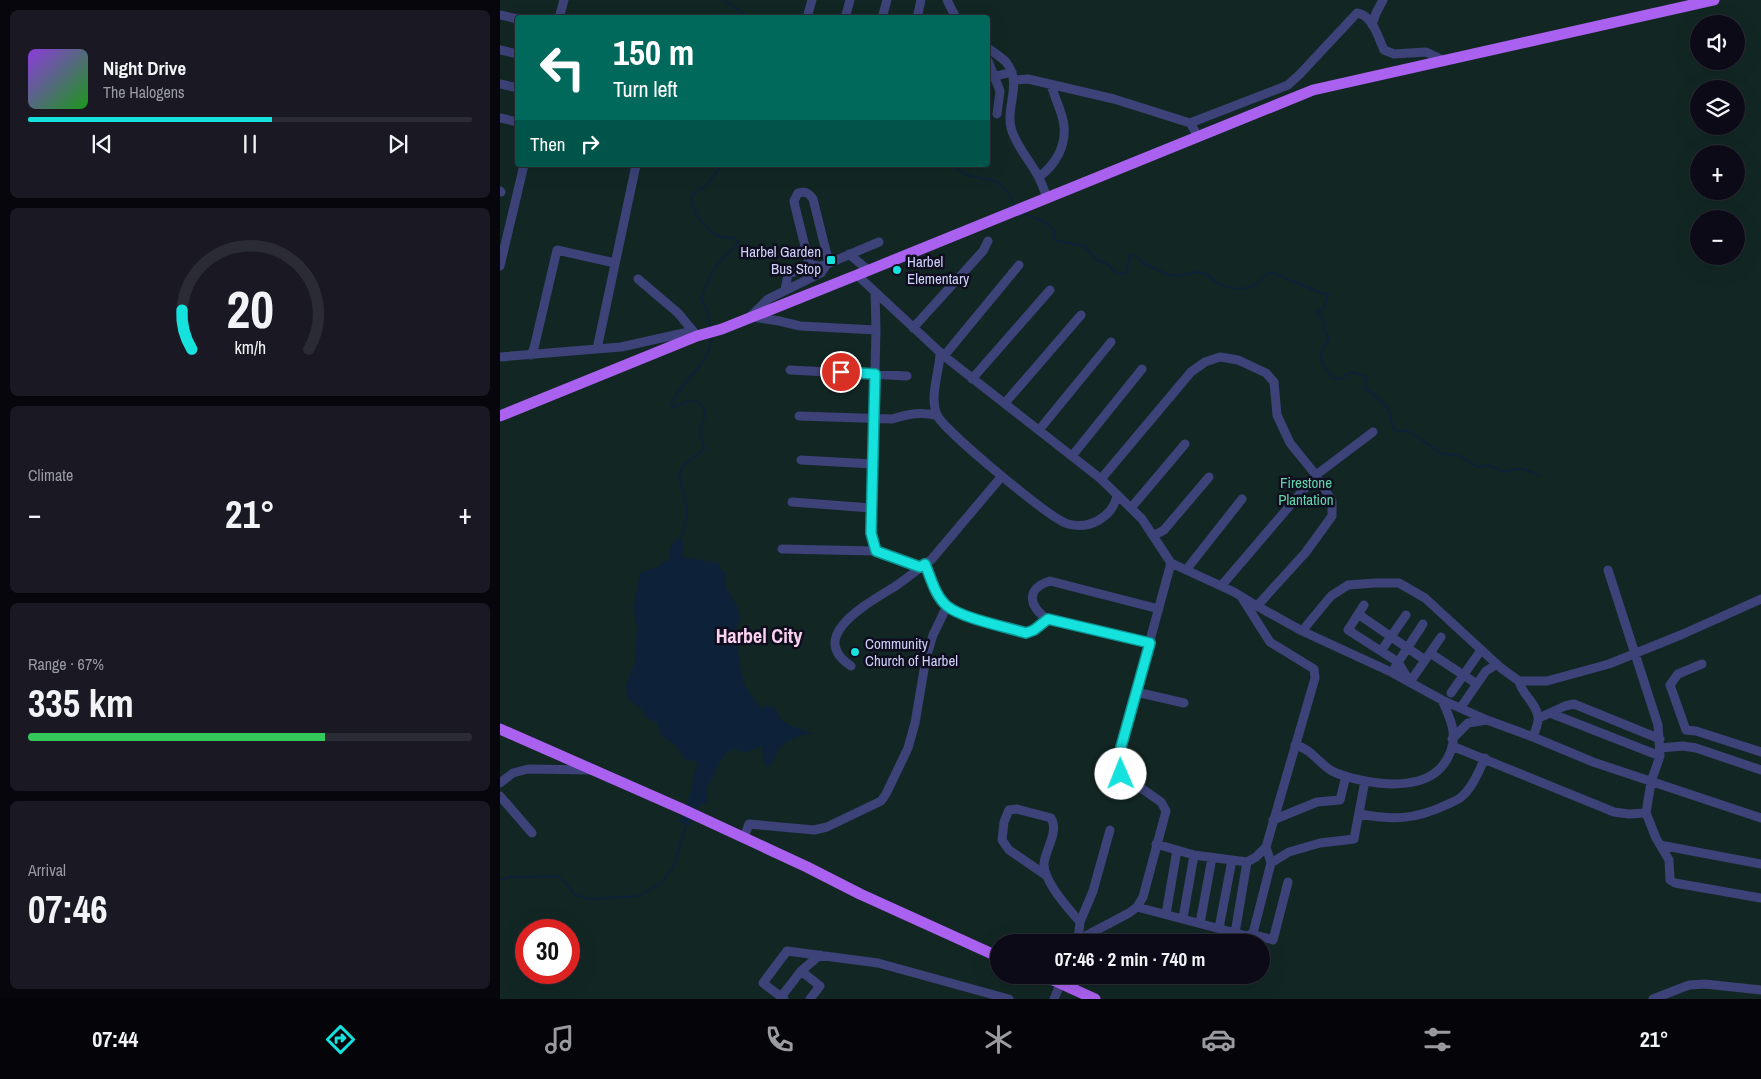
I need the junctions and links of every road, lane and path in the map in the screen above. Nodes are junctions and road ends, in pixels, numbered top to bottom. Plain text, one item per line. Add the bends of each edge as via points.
1 (564, 0) edge
2 (812, 0) edge
3 (850, 0) edge
4 (887, 0) edge
5 (921, 0) edge
6 (947, 0) edge
7 (1383, 0) edge
8 (1714, 0) edge
9 (808, 14) dead end
10 (500, 15) edge
11 (560, 15) edge
12 (846, 15) edge
13 (883, 15) edge
14 (918, 15) edge
15 (954, 15) edge
16 (515, 18) edge
17 (1372, 25) junction
18 (990, 49) edge
19 (500, 50) edge
20 (515, 53) edge
21 (1445, 61) junction
22 (1014, 76) junction
23 (992, 77) edge
24 (500, 84) edge
25 (1051, 84) junction
26 (515, 87) edge
27 (996, 114) dead end
28 (500, 118) edge
29 (515, 121) edge
30 (1190, 123) junction
31 (1198, 136) junction
32 (524, 167) edge
33 (636, 167) edge
34 (1039, 177) junction
35 (1047, 198) junction
36 (988, 241) dead end
37 (879, 242) dead end
38 (850, 254) junction
39 (615, 263) junction
40 (828, 263) junction
41 (1019, 265) dead end
42 (500, 266) edge
43 (814, 266) junction
44 (868, 270) junction
45 (857, 275) junction
46 (638, 279) dead end
47 (785, 290) junction
48 (1050, 290) dead end
49 (875, 292) junction
50 (1081, 315) dead end
51 (750, 317) junction
52 (913, 328) junction
53 (876, 330) junction
54 (699, 334) junction
55 (1111, 342) dead end
56 (597, 349) junction
57 (942, 354) junction
58 (530, 355) junction
59 (500, 356) edge
60 (1142, 369) dead end
61 (790, 370) dead end
62 (875, 374) junction
63 (907, 376) dead end
64 (972, 379) junction
65 (1005, 403) junction
66 (500, 416) edge
67 (800, 416) dead end
68 (938, 416) junction
69 (874, 419) junction
70 (1039, 430) junction
71 (1373, 432) dead end
72 (1185, 444) dead end
73 (1072, 456) junction
74 (801, 460) dead end
75 (872, 464) junction
76 (1316, 475) junction
77 (1002, 476) junction
78 (1209, 477) dead end
79 (1101, 480) junction
80 (1117, 495) junction
81 (1242, 499) dead end
82 (792, 502) dead end
83 (871, 508) junction
84 (1131, 508) junction
85 (1154, 536) junction
86 (782, 549) dead end
87 (876, 551) junction
88 (1171, 563) junction
89 (923, 566) junction
90 (1186, 570) junction
91 (1608, 570) dead end
92 (1222, 585) junction
93 (1242, 597) junction
94 (1761, 599) edge
95 (1364, 605) dead end
96 (947, 606) junction
97 (1257, 606) junction
98 (1159, 609) junction
99 (1358, 614) junction
100 (1406, 615) dead end
101 (1048, 619) junction
102 (1423, 624) dead end
103 (1302, 630) junction
104 (1391, 637) junction
105 (1441, 637) dead end
106 (1150, 643) junction
107 (1407, 648) junction
108 (1481, 650) junction
109 (1382, 651) junction
110 (1634, 654) junction
111 (1428, 657) junction
112 (1398, 662) junction
113 (1497, 664) junction
114 (1702, 664) dead end
115 (851, 666) dead end
116 (1391, 672) junction
117 (1462, 674) junction
118 (1520, 681) junction
119 (1410, 682) junction
120 (1477, 684) junction
121 (1136, 692) junction
122 (1451, 693) dead end
123 (1442, 700) junction
124 (1184, 703) dead end
125 (1461, 708) junction
126 (1550, 713) junction
127 (1539, 718) junction
128 (1487, 720) junction
129 (500, 729) edge
130 (1533, 737) junction
131 (1452, 743) junction
132 (1295, 744) junction
133 (1660, 748) junction
134 (1761, 752) edge
135 (1485, 758) junction
136 (1761, 770) edge
137 (596, 771) junction
138 (1346, 776) junction
139 (1365, 781) junction
140 (1652, 782) junction
141 (500, 783) edge
142 (500, 796) edge
143 (1646, 813) junction
144 (1358, 814) junction
145 (1761, 818) edge
146 (1274, 820) junction
147 (1110, 830) dead end
148 (532, 833) dead end
149 (744, 837) junction
150 (1156, 844) junction
151 (1660, 845) junction
152 (1266, 847) junction
153 (1177, 850) junction
154 (1194, 855) junction
155 (1212, 858) junction
156 (1232, 860) junction
157 (1247, 862) junction
158 (1271, 863) junction
159 (1761, 864) edge
160 (1046, 876) junction
161 (1288, 882) dead end
162 (1761, 898) edge
163 (1137, 907) junction
164 (1166, 914) junction
165 (1183, 918) junction
166 (1080, 922) junction
167 (1200, 923) junction
168 (1219, 928) junction
169 (1235, 932) junction
170 (1253, 933) junction
171 (1079, 934) edge
172 (1091, 934) edge
173 (990, 953) edge
174 (820, 955) junction
175 (801, 971) junction
176 (1060, 984) edge
177 (1070, 984) edge
178 (1761, 990) edge
179 (782, 998) edge
180 (810, 999) edge
181 (1009, 999) edge
182 (1054, 999) edge
183 (1095, 999) edge
184 (1653, 999) edge

1 - 11 street
2 - 9 street
3 - 12 street
4 - 13 street
5 - 14 street
6 - 15 street
7 - 17 street
8 - 21 main road
10 - 16 street
17 - 21 street via 1384,50 1394,54 1426,52
17 - 30 street via 1370,19 1357,13 1288,85
18 - 22 street via 1005,60
19 - 20 street
21 - 31 main road via 1313,90
22 - 23 street
22 - 25 street
22 - 34 street via 1010,112 1013,136
23 - 27 street via 1000,91
24 - 26 street
25 - 30 street via 1114,99
25 - 34 street via 1064,126 1063,136 1057,159
28 - 29 street
30 - 31 street
31 - 35 main road
32 - 42 street
33 - 39 street
34 - 35 street
35 - 44 main road
36 - 52 street
37 - 38 street
38 - 40 street
38 - 44 street
39 - 56 street
39 - 58 street via 558,250
40 - 43 street
40 - 43 street via 813,199 810,194 798,193 794,201 809,263
40 - 47 street via 821,273
41 - 57 street
43 - 47 street via 788,274
44 - 45 main road
45 - 49 street
45 - 51 main road
46 - 54 street
47 - 51 street via 768,299
48 - 64 street
49 - 52 street
49 - 53 street
50 - 65 street
51 - 53 street via 800,326
51 - 54 main road via 722,329
52 - 57 street
53 - 62 street
54 - 56 street
54 - 66 main road
55 - 70 street
56 - 58 street
57 - 64 street
57 - 68 street via 935,394
58 - 59 street
60 - 73 street
61 - 62 street
62 - 63 street
62 - 69 street
64 - 65 street
65 - 70 street
67 - 69 street
68 - 69 street via 927,413
68 - 77 street via 951,433
69 - 75 street
70 - 73 street
71 - 76 street
72 - 84 street
73 - 79 street
74 - 75 street
75 - 83 street
76 - 79 street via 1290,443 1277,415 1274,382 1266,373 1238,360 1220,357 1191,372
76 - 92 street
76 - 97 street via 1332,501 1332,516 1306,552
77 - 80 street via 1056,518 1078,526 1106,516 1116,505
77 - 89 street
78 - 85 street via 1164,530
79 - 80 street
80 - 84 street
81 - 90 street
82 - 83 street
83 - 87 street via 871,533
84 - 85 street
85 - 88 street
86 - 87 street
87 - 89 street
88 - 90 street
88 - 98 street
89 - 96 street
89 - 115 street via 842,624 837,634 836,652
90 - 92 street
91 - 110 street
92 - 93 street
93 - 97 street
93 - 132 street via 1270,642 1314,669 1315,678
94 - 110 street
95 - 99 street
96 - 101 street via 964,615 1026,633
96 - 149 street via 926,658 908,748 882,801 814,830 749,824
97 - 103 street
98 - 101 street via 1050,581 1041,584 1032,598 1038,612
98 - 106 street
99 - 104 street
99 - 109 street via 1348,630
100 - 104 street
101 - 106 street
102 - 107 street
103 - 108 street via 1331,596 1348,584 1399,583 1425,598
103 - 116 street
104 - 107 street
104 - 109 street
105 - 111 street
106 - 121 street
107 - 111 street
107 - 112 street
108 - 113 street
108 - 117 street
109 - 112 street
110 - 118 street via 1548,681
110 - 133 street via 1658,724
111 - 117 street
111 - 119 street
112 - 116 street
112 - 119 street
113 - 118 street
113 - 120 street via 1486,671
114 - 134 street via 1678,674 1670,685 1686,730
116 - 119 street
117 - 120 street
117 - 122 street
118 - 127 street
119 - 123 street
120 - 125 street
121 - 124 street
121 - 150 street via 1121,747 1121,774 1162,802 1166,811
123 - 125 street
123 - 131 street via 1452,726
125 - 128 street
126 - 127 street
126 - 133 street
126 - 133 street via 1574,704
127 - 130 street
128 - 130 street
128 - 131 street via 1468,723
129 - 137 main road
130 - 140 street
131 - 135 street
131 - 139 street via 1438,772 1426,778 1404,785
132 - 138 street via 1305,748 1332,771
132 - 146 street
133 - 136 street via 1696,748
133 - 140 street
135 - 143 street via 1614,812
135 - 144 street via 1475,779 1460,798 1440,808 1416,817 1386,819
137 - 141 street via 528,768 513,773
137 - 149 main road
138 - 139 street
138 - 146 street via 1340,800 1317,802
139 - 144 street
140 - 143 street
140 - 145 street
142 - 148 street
143 - 151 street
144 - 158 street via 1354,839 1320,843 1289,852
146 - 152 street
147 - 166 street via 1093,891
149 - 173 main road
150 - 153 street
150 - 163 street via 1144,897
151 - 159 street
151 - 162 street via 1669,860 1670,880 1675,883
152 - 157 street
152 - 158 street
153 - 154 street
153 - 164 street
154 - 155 street
154 - 165 street
155 - 156 street
155 - 167 street
156 - 157 street
156 - 168 street
157 - 169 street
158 - 170 street
160 - 160 street via 1044,863 1054,823 1051,818 1009,810 1002,840 1009,850
160 - 166 street
161 - 170 street via 1273,940
163 - 164 street
163 - 172 street
164 - 165 street
165 - 167 street
166 - 171 street
167 - 168 street
168 - 169 street
169 - 170 street via 1247,936
174 - 175 street
174 - 179 street via 787,951 763,983
174 - 181 street via 878,963
175 - 179 street
175 - 180 street via 820,986
176 - 182 street
177 - 183 main road
178 - 184 street via 1689,985

